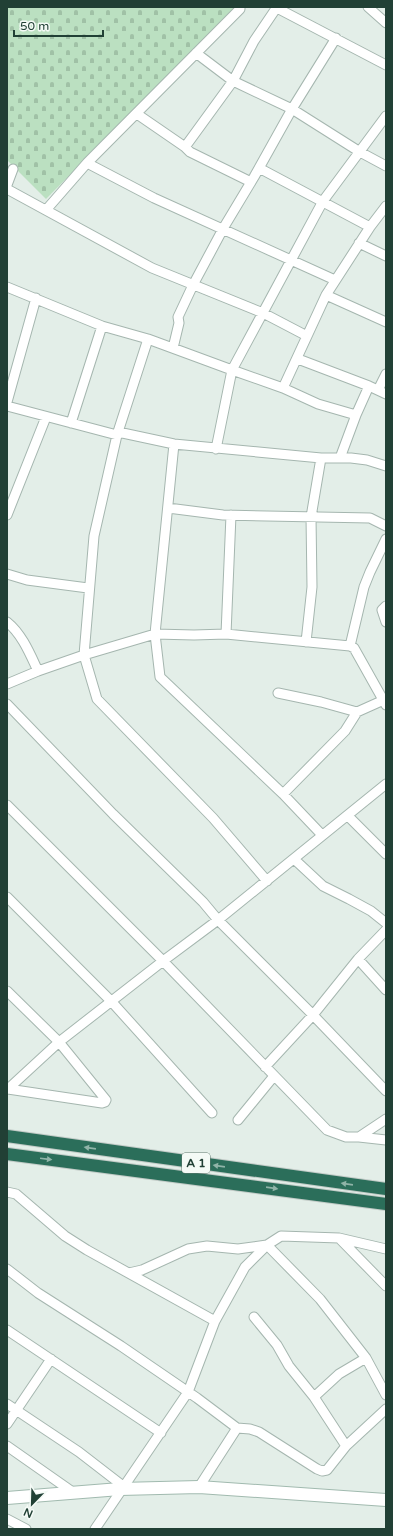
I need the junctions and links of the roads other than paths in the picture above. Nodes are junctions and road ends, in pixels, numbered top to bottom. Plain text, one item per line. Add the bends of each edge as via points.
1 (240, 7) edge
2 (276, 7) edge
3 (368, 7) edge
4 (386, 23) edge
5 (336, 38) junction
6 (196, 53) junction
7 (386, 65) edge
8 (233, 81) junction
9 (292, 109) junction
10 (137, 114) junction
11 (386, 116) edge
12 (185, 147) junction
13 (360, 152) junction
14 (88, 163) junction
15 (386, 166) edge
16 (259, 168) junction
17 (13, 169) dead end
18 (251, 182) junction
19 (7, 185) edge
20 (7, 189) edge
21 (323, 201) junction
22 (386, 206) edge
23 (46, 210) junction
24 (370, 227) junction
25 (222, 230) junction
26 (359, 243) junction
27 (386, 256) edge
28 (290, 260) junction
29 (335, 280) junction
30 (193, 285) junction
31 (7, 287) edge
32 (326, 296) junction
33 (36, 298) junction
34 (263, 313) junction
35 (386, 322) edge
36 (102, 326) junction
37 (307, 336) junction
38 (148, 339) junction
39 (173, 348) junction
40 (298, 358) junction
41 (232, 370) junction
42 (386, 374) edge
43 (370, 386) junction
44 (283, 388) junction
45 (382, 392) edge
46 (7, 402) edge
47 (7, 406) edge
48 (356, 415) junction
49 (46, 417) junction
50 (71, 423) junction
51 (118, 434) junction
52 (174, 444) junction
53 (216, 449) junction
54 (321, 458) junction
55 (340, 458) junction
56 (386, 466) edge
57 (168, 508) junction
58 (7, 515) edge
59 (231, 516) junction
60 (311, 517) junction
61 (386, 526) edge
62 (386, 539) edge
63 (7, 574) edge
64 (88, 588) junction
65 (386, 606) edge
66 (7, 622) edge
67 (386, 622) edge
68 (155, 634) junction
69 (226, 634) junction
70 (306, 642) junction
71 (350, 646) junction
72 (84, 655) junction
73 (38, 671) junction
74 (7, 684) edge
75 (278, 693) dead end
76 (385, 701) edge
77 (7, 704) edge
78 (356, 712) junction
79 (386, 784) edge
80 (283, 794) junction
81 (7, 805) edge
82 (348, 816) junction
83 (322, 836) junction
84 (386, 854) edge
85 (294, 859) junction
86 (267, 881) junction
87 (7, 897) edge
88 (218, 920) junction
89 (386, 923) edge
90 (386, 930) edge
91 (358, 959) junction
92 (163, 961) junction
93 (386, 990) edge
94 (7, 991) edge
95 (111, 1001) junction
96 (313, 1014) junction
97 (60, 1042) junction
98 (265, 1067) junction
99 (274, 1076) junction
100 (8, 1088) edge
101 (386, 1091) edge
102 (212, 1113) dead end
103 (386, 1119) edge
104 (238, 1120) dead end
105 (7, 1136) edge
106 (359, 1137) junction
107 (386, 1140) edge
108 (7, 1154) edge
109 (386, 1189) edge
110 (7, 1192) edge
111 (386, 1204) edge
112 (339, 1238) junction
113 (267, 1245) junction
114 (386, 1249) edge
115 (7, 1269) edge
116 (129, 1274) junction
117 (386, 1286) edge
118 (254, 1317) dead end
119 (215, 1321) junction
120 (7, 1330) edge
121 (366, 1358) junction
122 (51, 1359) junction
123 (188, 1392) junction
124 (386, 1395) edge
125 (314, 1397) junction
126 (7, 1404) edge
127 (386, 1409) edge
128 (17, 1411) junction
129 (7, 1424) edge
130 (237, 1428) junction
131 (161, 1433) junction
132 (7, 1446) edge
133 (346, 1446) junction
134 (122, 1487) junction
135 (199, 1487) junction
136 (74, 1493) junction
137 (7, 1498) edge
138 (386, 1500) edge
139 (7, 1519) edge
140 (26, 1529) edge
141 (95, 1529) edge

1 - 6 street
2 - 5 street
2 - 8 street
3 - 4 street
5 - 7 street
5 - 9 street
6 - 8 street
6 - 10 street
8 - 9 street
8 - 12 street
9 - 13 street
9 - 16 street
10 - 12 street
10 - 14 street
11 - 13 street
12 - 18 street via 190,152
13 - 15 street
13 - 21 street
14 - 23 street
14 - 25 street
16 - 18 street
16 - 21 street
17 - 19 street
18 - 25 street
20 - 23 street
21 - 24 street
21 - 28 street
22 - 24 street
23 - 30 street via 152,268
24 - 26 street
25 - 28 street
25 - 30 street
26 - 27 street
26 - 29 street
28 - 29 street
28 - 34 street
29 - 32 street
30 - 34 street
30 - 39 street via 178,316 179,323
31 - 33 street
32 - 35 street
32 - 37 street
33 - 36 street
33 - 46 street
34 - 37 street
34 - 41 street
36 - 38 street
36 - 50 street
37 - 40 street
38 - 39 street
38 - 51 street
39 - 41 street
40 - 43 street
40 - 44 street
41 - 44 street
41 - 53 street
42 - 45 street
43 - 45 street
43 - 48 street
44 - 48 street via 318,404
47 - 49 street
48 - 55 street
49 - 50 street
49 - 58 street
50 - 51 street
51 - 52 street
51 - 64 street via 94,536
52 - 53 street
52 - 57 street
53 - 54 street
54 - 55 street
54 - 60 street
55 - 56 street via 367,460
57 - 59 street
57 - 68 street
59 - 60 street
59 - 69 street
60 - 61 street via 370,518
60 - 70 street via 312,587
62 - 71 street via 364,587
63 - 64 street via 27,580
64 - 72 street
65 - 67 street via 382,610
66 - 73 street via 29,650
68 - 69 street
68 - 72 street
68 - 80 street via 160,677
69 - 70 street
70 - 71 street
71 - 76 street via 354,648
72 - 73 street
72 - 86 street via 97,699 214,818
73 - 74 street
75 - 78 street
76 - 78 street
77 - 88 street
78 - 80 street via 345,732
79 - 82 street
80 - 83 street
81 - 92 street
82 - 83 street
82 - 84 street
83 - 85 street
85 - 86 street
85 - 89 street via 323,886 365,908
86 - 88 street
87 - 95 street
88 - 92 street
88 - 96 street
90 - 91 street
91 - 93 street
91 - 96 street
92 - 95 street
92 - 98 street
94 - 97 street
95 - 97 street
95 - 102 street
96 - 98 street
96 - 101 street
97 - 100 street
97 - 100 street via 105,1102
98 - 99 street
99 - 104 street
99 - 106 street via 327,1130 346,1137
103 - 106 street
109 -> 105 highway, A 1
106 - 107 street
108 -> 111 highway, A 1
110 - 116 street via 16,1194 65,1236
112 - 113 street via 282,1236
112 - 114 street
112 - 117 street
113 - 116 street via 238,1249 207,1246 188,1248
113 - 119 street via 245,1267
113 - 121 street via 313,1291
115 - 123 street via 38,1293
116 - 119 street
118 - 125 street
119 - 123 street
120 - 122 street
121 - 124 street
121 - 125 street via 339,1374
122 - 128 street
122 - 131 street
123 - 130 street
123 - 131 street
125 - 133 street
126 - 128 street
127 - 133 street
128 - 129 street
128 - 134 street via 79,1452
130 - 133 street via 250,1428 259,1432 322,1470 327,1470
130 - 135 street
131 - 134 street
132 - 136 street
134 - 135 street
134 - 136 street
134 - 141 street
135 - 138 street
136 - 137 street
139 - 140 street

